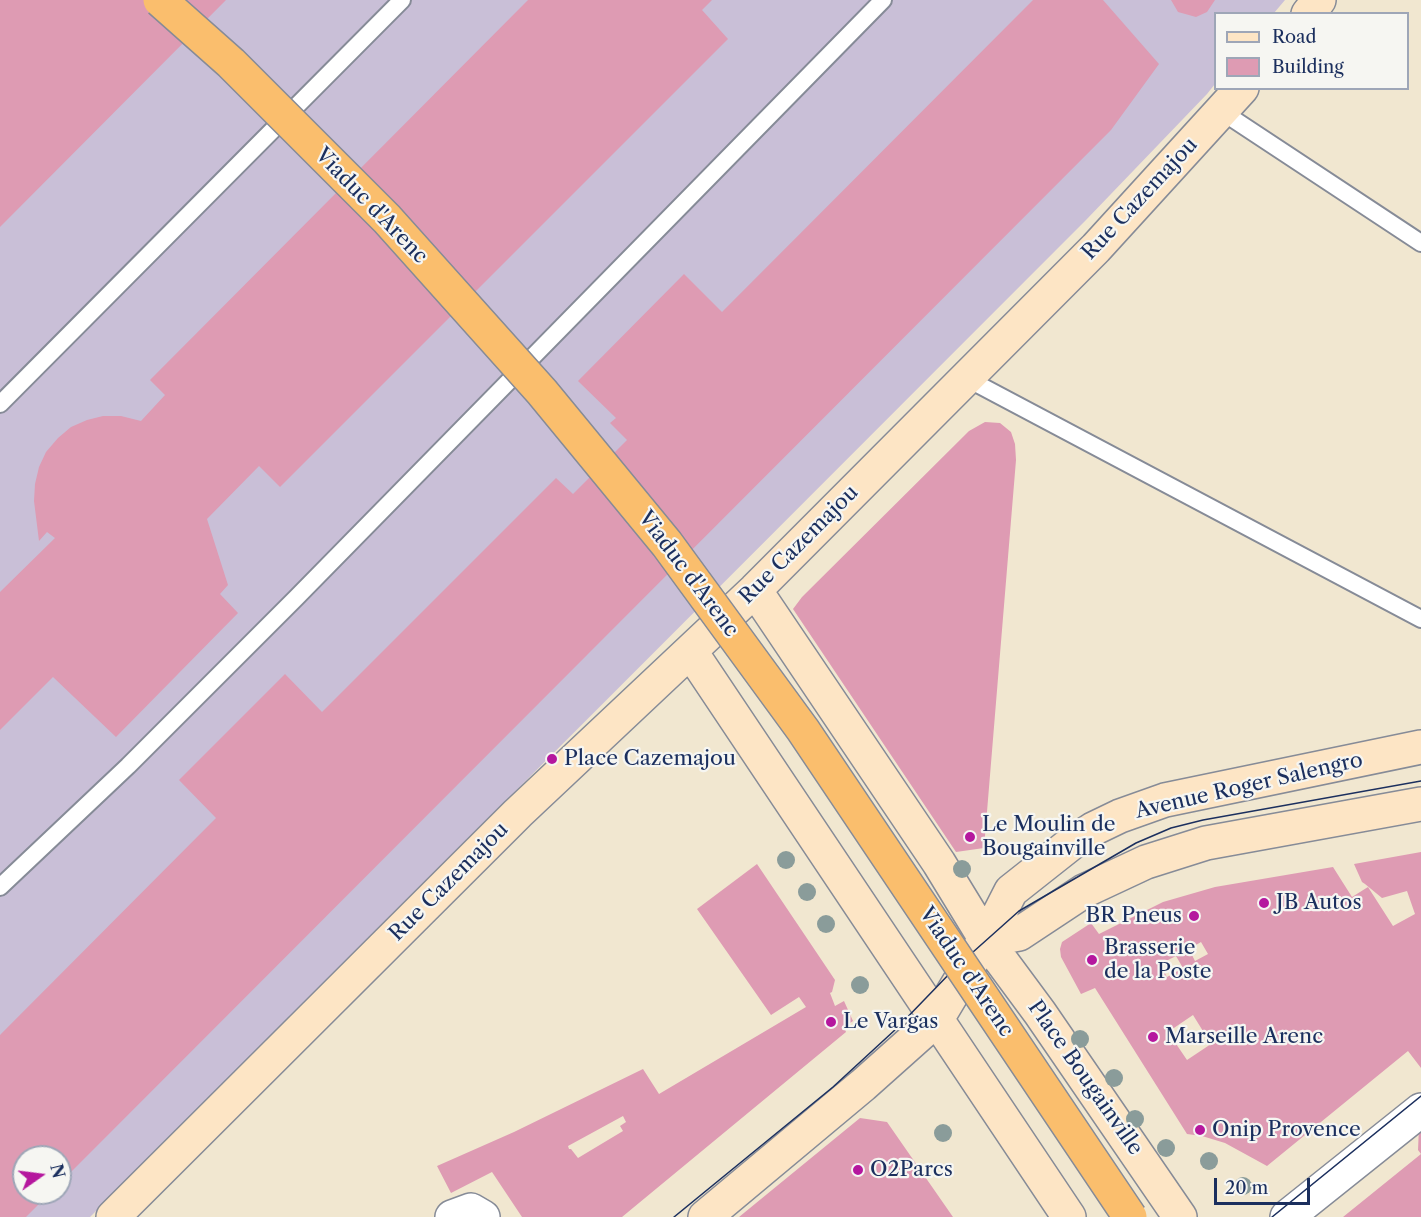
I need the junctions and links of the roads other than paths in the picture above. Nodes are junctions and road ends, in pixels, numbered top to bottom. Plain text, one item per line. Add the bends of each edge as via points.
1 (160, 0) edge
2 (402, 0) edge
3 (883, 0) edge
4 (1319, 0) edge
5 (1310, 12) edge
6 (1231, 100) edge
7 (1421, 243) edge
8 (966, 378) junction
9 (0, 404) edge
10 (755, 590) junction
11 (1421, 619) edge
12 (691, 652) junction
13 (1421, 747) edge
14 (1421, 804) edge
15 (0, 887) edge
16 (986, 940) junction
17 (937, 1019) junction
18 (1421, 1110) edge
19 (113, 1217) edge
20 (453, 1217) edge
21 (483, 1217) edge
22 (705, 1217) edge
23 (1069, 1217) edge
24 (1130, 1217) edge
25 (1180, 1217) edge
26 (1287, 1217) edge

1 - 24 highway, Viaduc d'Arenc, bridge via 231,63 387,219 542,392 668,544 803,730
2 - 9 lane
3 - 15 lane via 296,598
4 - 5 street
6 - 7 lane
6 - 8 street, Rue Cazemajou via 1096,248
8 - 10 street, Rue Cazemajou
8 - 11 lane
10 - 12 street, Rue Cazemajou
10 - 16 street via 939,863
12 - 17 street
12 - 19 street, Rue Cazemajou via 518,813
13 - 16 street, Avenue Roger Salengro via 1166,800 1120,816 1073,842 1011,891
14 - 16 street via 1196,846 1146,862 1084,891 1020,934
16 - 17 street, Avenue Roger Salengro
16 - 25 street, Place Bougainville
17 - 22 street, Avenue Roger Salengro
17 - 23 street
18 - 26 street
20 - 21 street via 471,1210

